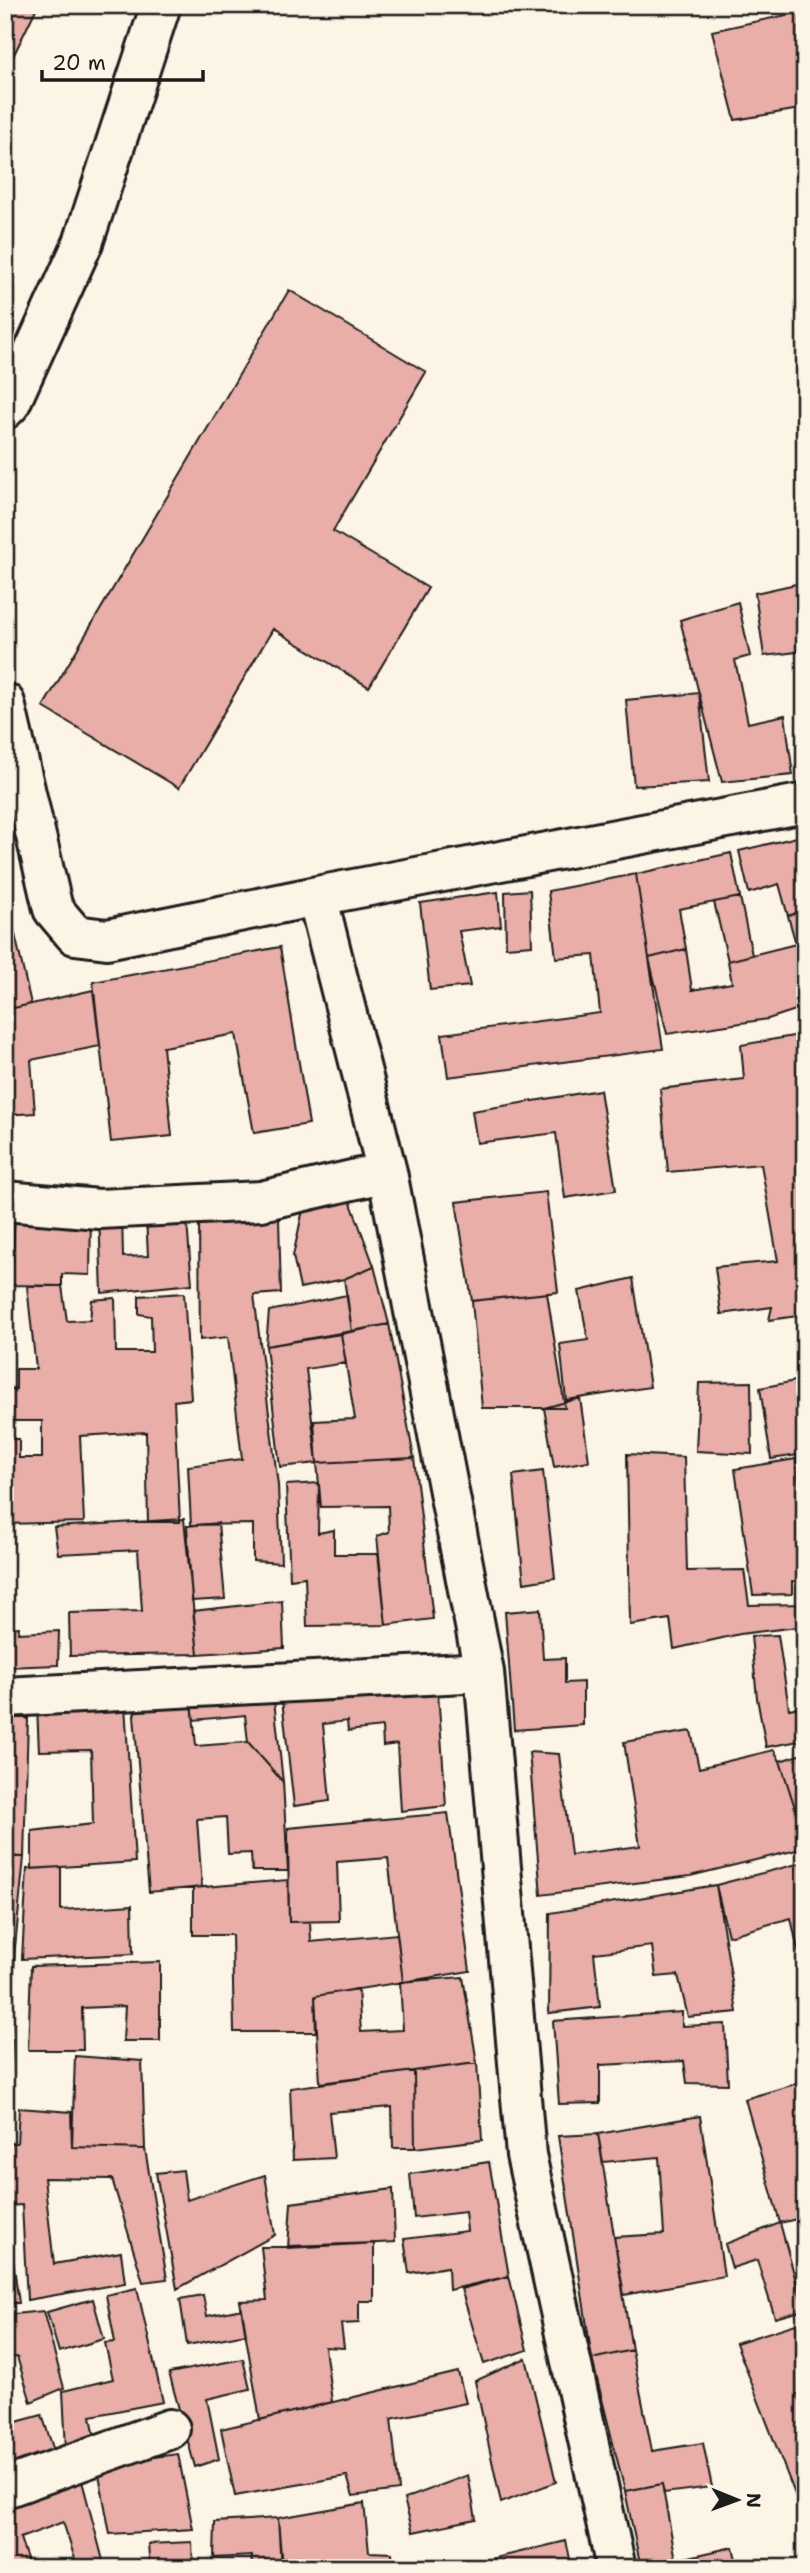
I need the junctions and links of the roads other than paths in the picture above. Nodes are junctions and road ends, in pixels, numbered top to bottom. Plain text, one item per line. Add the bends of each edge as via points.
1 (161, 5) edge
2 (5, 410) edge
3 (5, 703) edge
4 (805, 803) edge
5 (317, 895) junction
6 (387, 1172) junction
7 (5, 1201) edge
8 (484, 1672) junction
9 (5, 1697) edge
10 (170, 2429) dead end
11 (5, 2488) edge
12 (616, 2568) edge

1 - 2 street via 83,243
3 - 5 street via 53,909 75,935 107,939
4 - 5 street
5 - 6 street
6 - 7 street via 261,1201 99,1209
6 - 8 street
8 - 9 street
8 - 12 street via 526,2155
10 - 11 street

